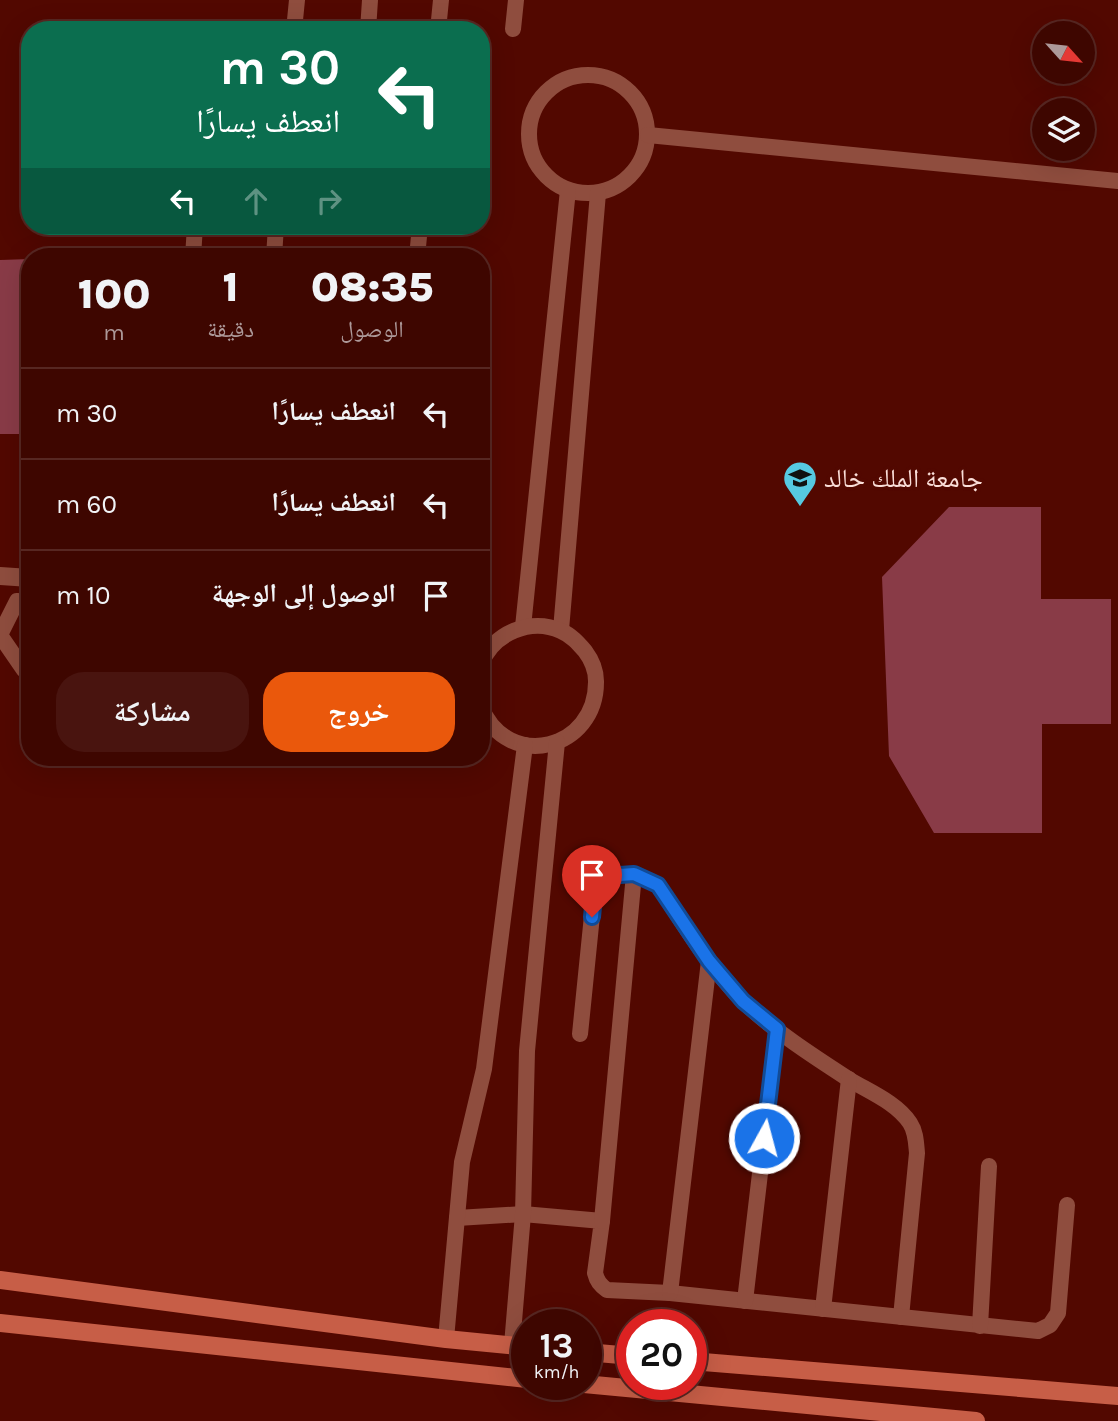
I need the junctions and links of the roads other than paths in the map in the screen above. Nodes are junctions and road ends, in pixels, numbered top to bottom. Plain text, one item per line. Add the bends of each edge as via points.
1 (297, 0) edge
2 (370, 0) edge
3 (441, 0) edge
4 (516, 0) edge
5 (295, 21) edge
6 (369, 21) edge
7 (439, 21) edge
8 (513, 29) dead end
9 (648, 135) junction
10 (1118, 181) edge
11 (568, 190) junction
12 (598, 193) junction
13 (0, 576) edge
14 (21, 577) edge
15 (21, 601) edge
16 (523, 627) junction
17 (561, 630) junction
18 (490, 649) edge
19 (21, 666) edge
20 (490, 723) edge
21 (557, 742) junction
22 (525, 745) junction
23 (634, 874) junction
24 (709, 961) junction
25 (777, 1029) junction
26 (580, 1034) dead end
27 (849, 1079) junction
28 (989, 1166) dead end
29 (1067, 1205) dead end
30 (523, 1214) junction
31 (457, 1218) junction
32 (602, 1221) junction
33 (0, 1280) edge
34 (670, 1293) junction
35 (745, 1301) junction
36 (520, 1309) edge
37 (823, 1309) junction
38 (901, 1317) junction
39 (0, 1323) edge
40 (980, 1326) junction
41 (446, 1339) junction
42 (511, 1345) edge
43 (707, 1362) edge
44 (511, 1377) edge
45 (602, 1386) edge
46 (1118, 1396) edge
47 (976, 1421) edge

1 - 5 lane
2 - 6 lane
3 - 7 lane
4 - 8 lane
9 - 10 lane
9 - 11 lane via 639,104 617,81 585,74 555,84 535,107 528,139 540,171
9 - 12 lane via 644,155 633,173 618,186
11 - 12 lane
11 - 16 lane
12 - 17 lane
13 - 14 street
15 - 19 lane via 17,601 0,635
16 - 17 lane
16 - 18 lane via 506,634
17 - 21 lane via 590,657 596,697 575,732
20 - 22 lane
21 - 22 lane
21 - 30 lane via 527,1051
22 - 31 lane via 484,1069 462,1162
23 - 24 lane via 658,885
23 - 26 lane via 606,876 595,886
23 - 32 lane
24 - 25 lane via 743,1001
24 - 34 lane
25 - 27 lane
25 - 35 lane
27 - 37 lane
27 - 38 lane via 900,1111 916,1137
28 - 40 lane
29 - 40 lane via 1058,1313 1050,1325 1038,1331
30 - 31 lane
30 - 32 lane
30 - 36 lane
31 - 41 lane
32 - 34 lane via 595,1273 601,1286
33 - 41 main road
34 - 35 lane
35 - 37 lane
37 - 38 lane
38 - 40 lane
39 - 44 main road
41 - 42 main road
43 - 46 main road
45 - 47 main road

